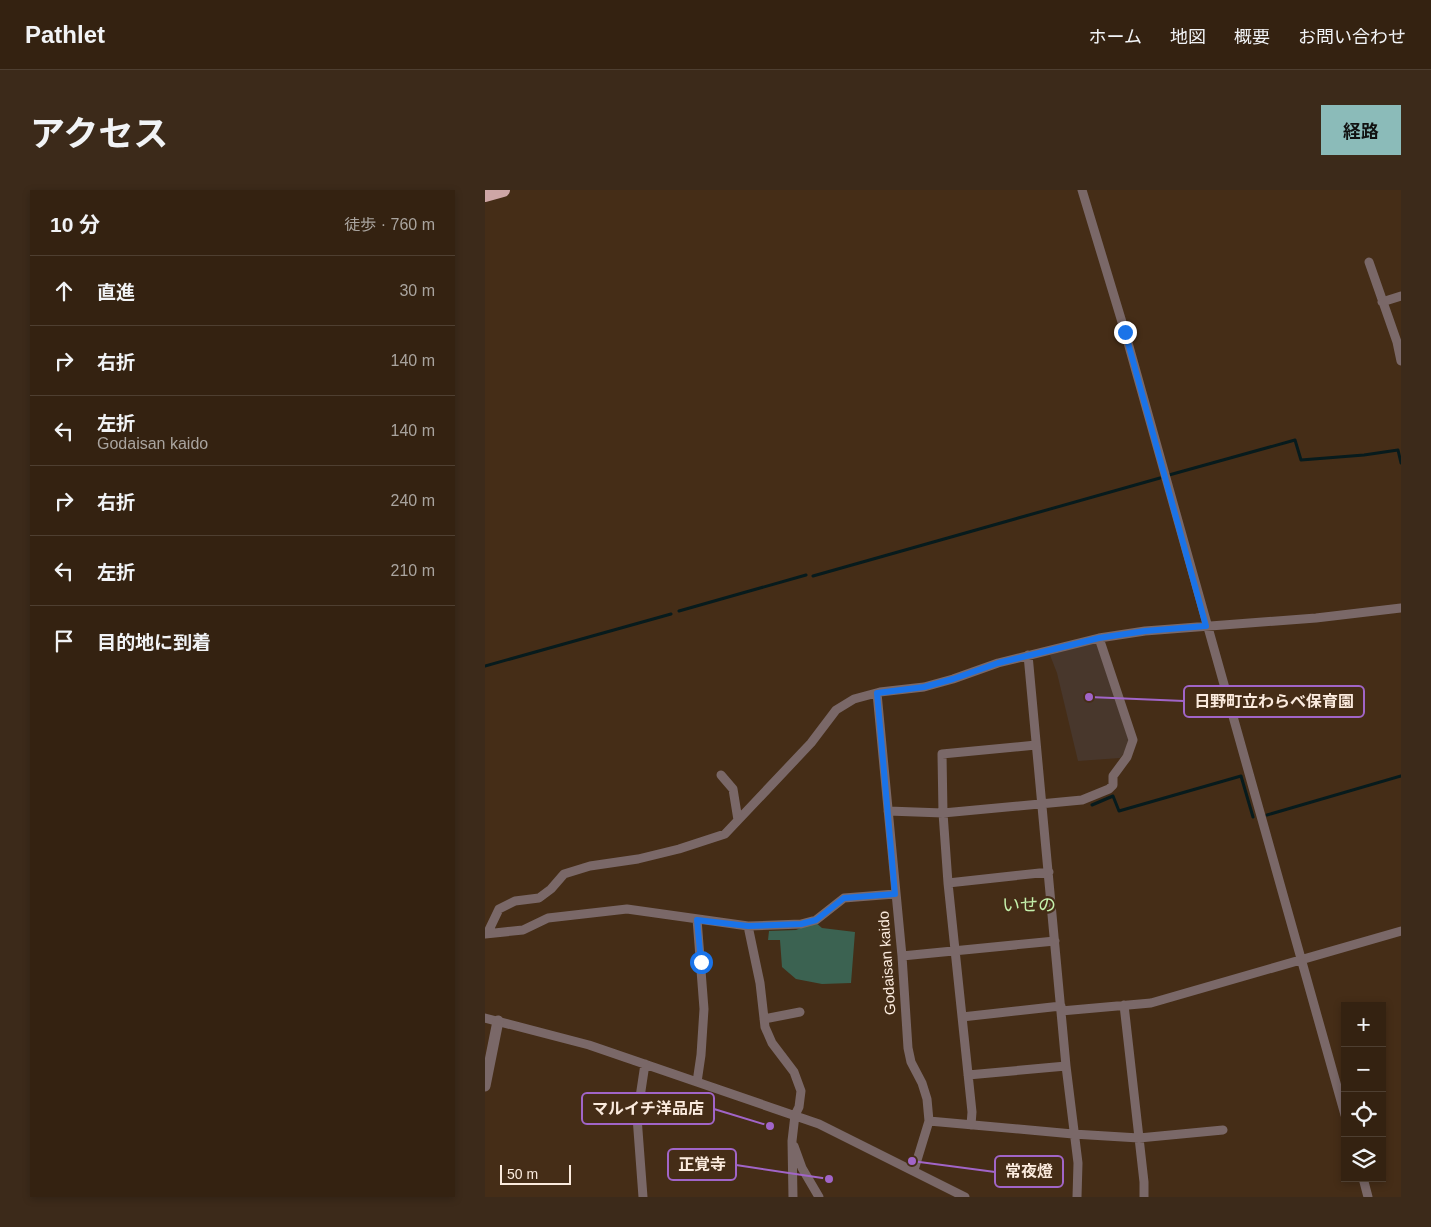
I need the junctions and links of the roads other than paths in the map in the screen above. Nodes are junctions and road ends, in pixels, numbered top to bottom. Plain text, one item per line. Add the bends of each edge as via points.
1 (503, 190) edge
2 (1083, 190) edge
3 (485, 195) edge
4 (1369, 262) dead end
5 (1401, 296) edge
6 (1383, 302) junction
7 (1401, 361) edge
8 (1401, 608) edge
9 (1206, 626) junction
10 (1099, 638) junction
11 (1028, 655) junction
12 (879, 692) junction
13 (1036, 745) junction
14 (721, 774) dead end
15 (1042, 803) junction
16 (888, 811) junction
17 (943, 813) junction
18 (738, 820) junction
19 (1049, 872) junction
20 (949, 883) junction
21 (895, 894) junction
22 (697, 920) junction
23 (748, 926) junction
24 (1401, 932) edge
25 (486, 933) edge
26 (1055, 941) junction
27 (956, 951) junction
28 (902, 956) junction
29 (1301, 961) junction
30 (1124, 1005) junction
31 (1061, 1009) junction
32 (800, 1012) dead end
33 (962, 1017) junction
34 (485, 1018) edge
35 (764, 1019) junction
36 (497, 1021) junction
37 (645, 1064) junction
38 (1066, 1066) junction
39 (968, 1075) junction
40 (697, 1082) junction
41 (485, 1086) edge
42 (1341, 1101) edge
43 (795, 1115) junction
44 (929, 1121) junction
45 (971, 1125) junction
46 (1223, 1130) dead end
47 (1073, 1134) junction
48 (1139, 1138) junction
49 (793, 1141) junction
50 (914, 1170) junction
51 (1364, 1182) edge
52 (643, 1197) edge
53 (793, 1197) edge
54 (819, 1197) edge
55 (965, 1197) edge
56 (1077, 1197) edge
57 (1144, 1197) edge
58 (1368, 1197) edge

1 - 3 highway
2 - 9 street
4 - 6 street
5 - 6 street
6 - 7 street
8 - 9 street
9 - 10 street
9 - 29 street
10 - 11 street
10 - 15 street via 1133,740 1109,789 1083,800
11 - 12 street via 924,687
11 - 13 street
12 - 16 street, Godaisan kaido
12 - 18 street via 854,699 836,710 811,743
13 - 15 street
13 - 17 street via 941,754
14 - 18 street via 733,789
15 - 17 street
15 - 19 street
16 - 17 street
16 - 21 street, Godaisan kaido
17 - 20 street
18 - 25 street via 725,834 679,849 564,874 539,898 515,901 499,909
19 - 20 street
19 - 26 street
20 - 27 street
21 - 23 street via 844,898 816,920 801,924
21 - 28 street, Godaisan kaido
22 - 23 street
22 - 25 street via 627,909 548,918 523,930
22 - 40 street via 704,1009
23 - 35 street
24 - 29 street
26 - 27 street
26 - 31 street
27 - 28 street
27 - 33 street
28 - 44 street, Godaisan kaido via 908,1048 927,1100
29 - 30 street via 1151,1003
29 - 42 street
30 - 31 street
30 - 48 street
31 - 33 street
31 - 38 street
32 - 35 street
33 - 39 street
34 - 36 street
35 - 43 street via 772,1043 798,1080 801,1091
36 - 37 street via 589,1045
36 - 41 street
37 - 40 street
37 - 52 street via 637,1117
38 - 39 street
38 - 47 street
39 - 45 street
40 - 43 street
43 - 49 street
43 - 50 street via 837,1131
44 - 45 street
44 - 50 street, Godaisan kaido
45 - 47 street
46 - 48 street
47 - 48 street
47 - 56 street via 1078,1163
48 - 57 street
49 - 53 street
49 - 54 street via 802,1168
50 - 55 street
51 - 58 street

